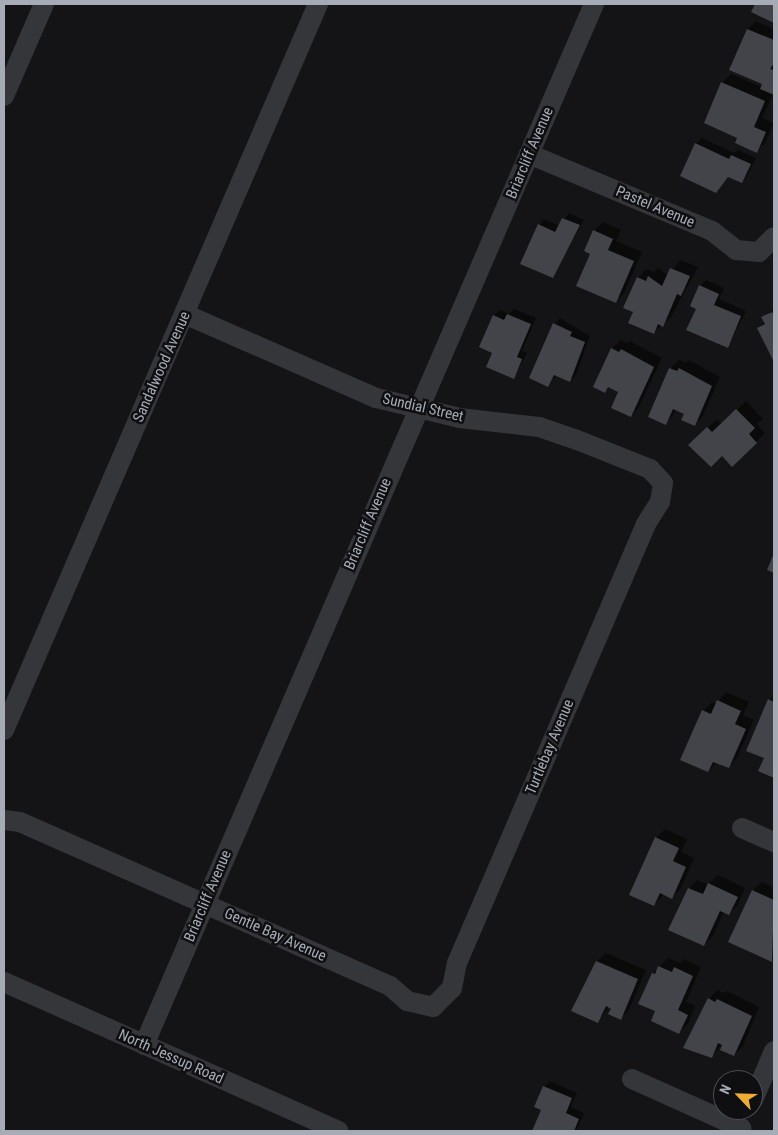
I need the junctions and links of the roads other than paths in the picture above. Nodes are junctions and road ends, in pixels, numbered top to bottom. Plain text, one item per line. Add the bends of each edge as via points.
1 (44, 4) edge
2 (318, 4) edge
3 (594, 4) edge
4 (4, 96) edge
5 (529, 154) junction
6 (774, 236) edge
7 (185, 314) junction
8 (417, 410) junction
9 (663, 483) joint
10 (4, 730) edge
11 (4, 820) edge
12 (742, 828) dead end
13 (774, 842) edge
14 (205, 905) junction
15 (4, 982) edge
16 (433, 1007) joint
17 (144, 1045) junction
18 (774, 1051) edge
19 (763, 1077) edge
20 (632, 1079) dead end
21 (743, 1123) edge
22 (338, 1131) edge

1 - 4 street
2 - 7 street, Sandalwood Avenue
3 - 5 street, Briarcliff Avenue
5 - 6 street, Pastel Avenue via 712,231 736,250 759,252
5 - 8 street, Briarcliff Avenue
7 - 8 street, Sundial Street via 376,398
7 - 10 street, Sandalwood Avenue
8 - 9 street, Sundial Street via 539,427 650,469
8 - 14 street, Briarcliff Avenue
9 - 16 street, Turtlebay Avenue via 660,502 646,524 457,963 452,988
11 - 14 street, Gentle Bay Avenue via 20,822
12 - 13 street
14 - 16 street, Gentle Bay Avenue via 390,986 407,1001
14 - 17 street, Briarcliff Avenue
15 - 17 street, North Jessup Road
17 - 22 street, North Jessup Road
18 - 19 street
20 - 21 street

